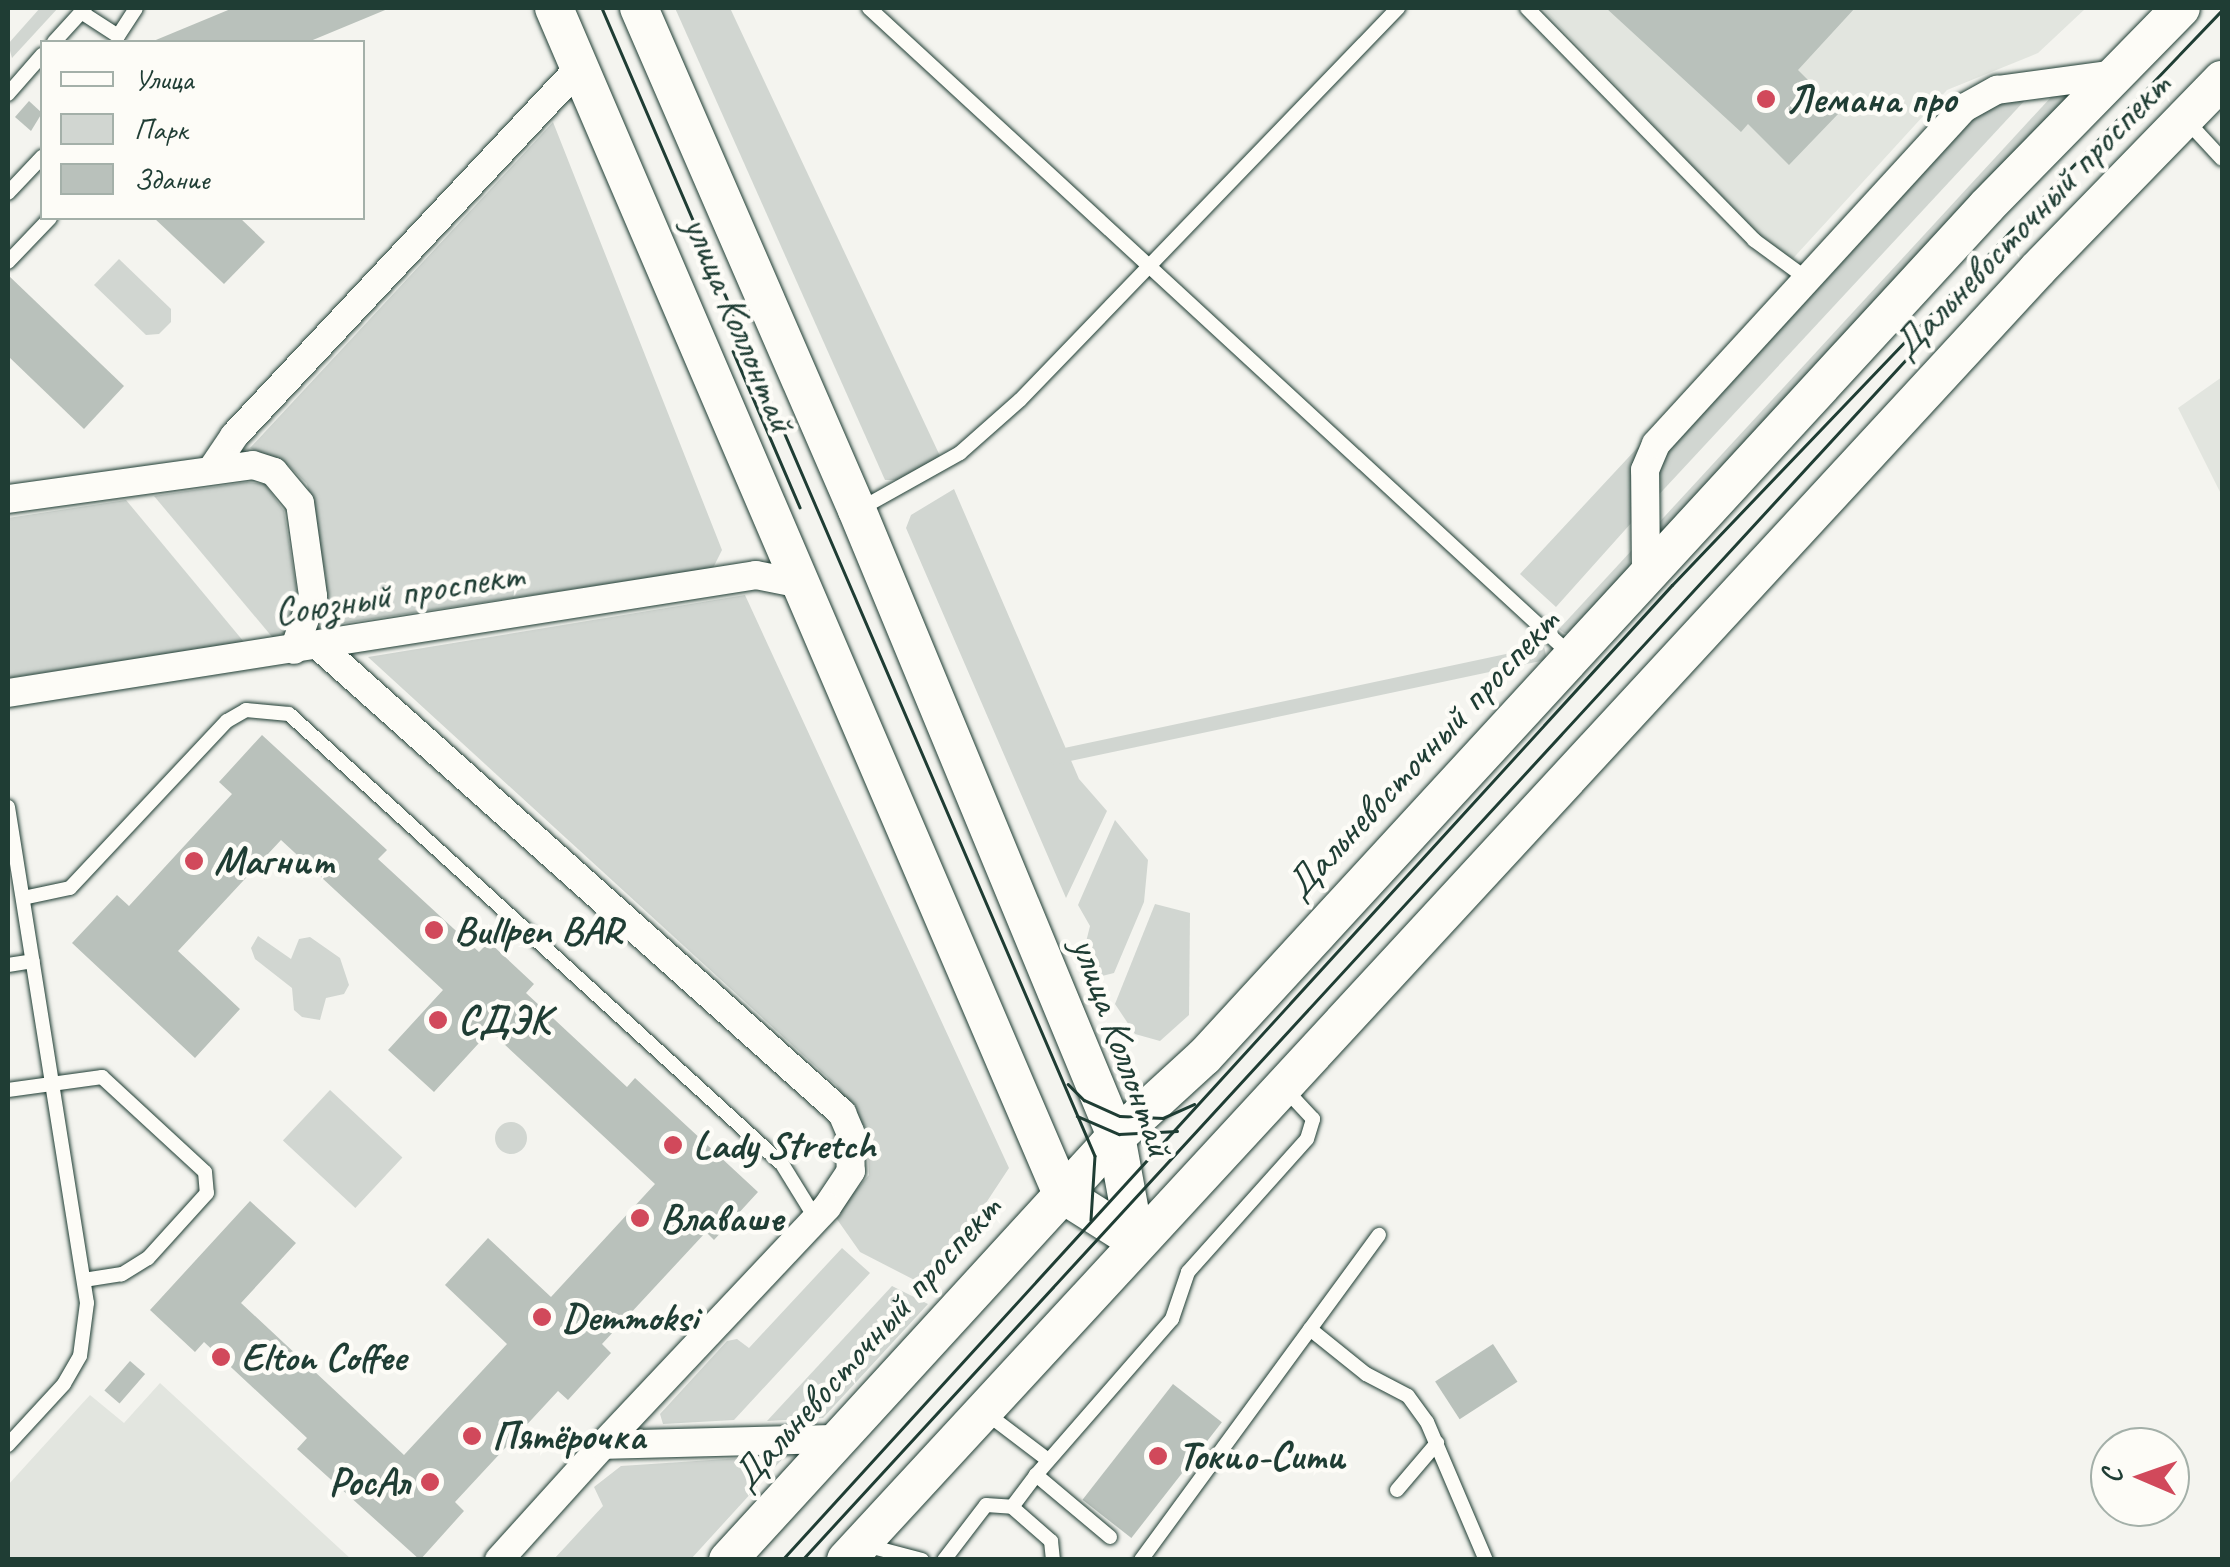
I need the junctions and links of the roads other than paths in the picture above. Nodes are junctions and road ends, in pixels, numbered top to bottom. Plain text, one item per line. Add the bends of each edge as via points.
1 (136, 8) edge
2 (554, 8) edge
3 (639, 8) edge
4 (869, 8) edge
5 (1398, 8) edge
6 (1527, 8) edge
7 (2181, 8) edge
8 (83, 10) edge
9 (118, 39) edge
10 (56, 40) edge
11 (40, 57) edge
12 (580, 67) junction
13 (2116, 74) junction
14 (2222, 80) edge
15 (8, 94) edge
16 (2184, 119) junction
17 (40, 160) edge
18 (2222, 160) edge
19 (8, 193) edge
20 (48, 220) edge
21 (8, 262) edge
22 (1151, 268) junction
23 (1807, 279) junction
24 (212, 469) junction
25 (8, 499) edge
26 (858, 510) junction
27 (1646, 576) junction
28 (801, 584) junction
29 (307, 648) junction
30 (1572, 657) junction
31 (8, 693) edge
32 (8, 807) edge
33 (23, 898) junction
34 (33, 961) junction
35 (8, 965) edge
36 (53, 1083) junction
37 (1282, 1086) junction
38 (8, 1090) edge
39 (1116, 1136) junction
40 (1062, 1194) junction
41 (816, 1218) junction
42 (1378, 1234) dead end
43 (1135, 1240) junction
44 (86, 1280) junction
45 (1310, 1329) junction
46 (982, 1409) junction
47 (838, 1439) junction
48 (1437, 1443) junction
49 (8, 1446) edge
50 (603, 1446) junction
51 (1048, 1460) junction
52 (1036, 1475) junction
53 (1397, 1490) dead end
54 (1012, 1507) junction
55 (1110, 1537) dead end
56 (857, 1554) edge
57 (499, 1560) edge
58 (728, 1560) edge
59 (922, 1560) edge
60 (944, 1560) edge
61 (1053, 1560) edge
62 (1141, 1560) edge
63 (1486, 1560) edge

1 - 9 lane
2 - 12 main road, улица Коллонтай
3 - 26 main road, улица Коллонтай
4 - 22 lane
5 - 22 lane
6 - 23 lane via 1754,240
7 - 13 main road, Дальневосточный проспект
8 - 9 lane
8 - 10 lane
11 - 15 lane
12 - 24 street via 234,436
12 - 28 main road, улица Коллонтай
13 - 23 street via 1979,96
13 - 27 main road, Дальневосточный проспект
14 - 16 main road, Дальневосточный проспект
16 - 18 lane
16 - 37 main road, Дальневосточный проспект
17 - 19 lane
20 - 21 lane
22 - 26 lane via 968,448
22 - 30 lane
23 - 27 street via 1649,456
24 - 25 street
24 - 29 street via 253,465 274,472 300,503 313,596
26 - 39 main road, улица Коллонтай
27 - 30 main road, Дальневосточный проспект
28 - 29 street, Союзный проспект via 756,574
28 - 40 main road, улица Коллонтай
29 - 31 street, Союзный проспект
29 - 41 street via 842,1113 850,1132 850,1171
30 - 39 main road, Дальневосточный проспект via 1204,1057
32 - 33 lane
33 - 34 lane
33 - 41 lane via 70,888 226,722 246,710 289,714 782,1164
34 - 35 lane
34 - 36 lane
36 - 38 lane
36 - 44 lane
36 - 44 lane via 94,1076 110,1081 209,1181 207,1193 148,1258 122,1274
37 - 43 main road, Дальневосточный проспект
37 - 51 lane via 1313,1119 1307,1139 1188,1272 1172,1319
39 - 40 main road, Дальневосточный проспект
39 - 43 main road, улица Коллонтай
40 - 43 main road
40 - 47 main road, Дальневосточный проспект
41 - 50 street
42 - 45 lane
43 - 46 main road, Дальневосточный проспект
44 - 49 lane via 80,1356
45 - 48 lane via 1366,1374 1408,1396
45 - 62 lane
46 - 51 lane
46 - 56 main road, Дальневосточный проспект
47 - 50 street
47 - 58 main road, Дальневосточный проспект
48 - 53 lane
48 - 63 lane
50 - 57 street
51 - 52 lane
52 - 54 lane
52 - 55 lane
54 - 60 lane via 986,1505
54 - 61 lane via 1051,1541
56 - 59 lane

